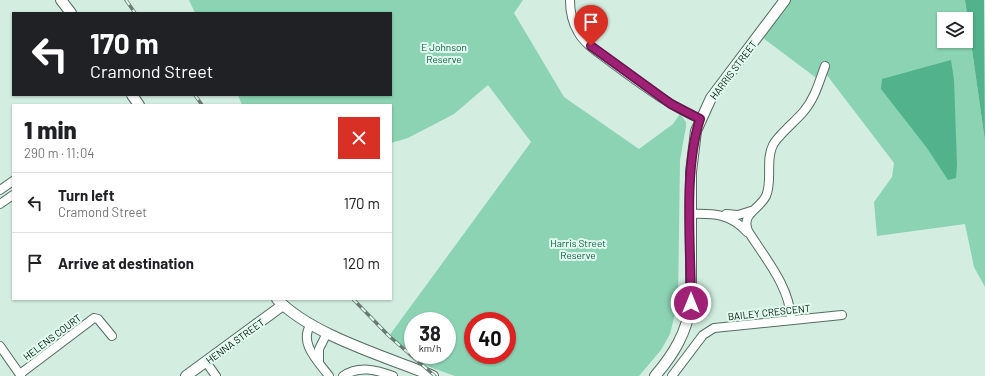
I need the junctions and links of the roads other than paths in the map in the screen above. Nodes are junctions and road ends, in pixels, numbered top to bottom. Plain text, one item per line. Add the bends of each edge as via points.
1 (61, 0) edge
2 (570, 0) edge
3 (785, 0) edge
4 (70, 12) edge
5 (824, 66) dead end
6 (700, 119) junction
7 (12, 182) edge
8 (0, 190) edge
9 (12, 196) edge
10 (0, 204) edge
11 (753, 210) junction
12 (715, 213) junction
13 (690, 214) junction
14 (752, 237) junction
15 (280, 302) edge
16 (842, 315) dead end
17 (791, 319) junction
18 (311, 324) junction
19 (327, 333) junction
20 (112, 336) dead end
21 (0, 346) edge
22 (206, 362) junction
23 (322, 366) junction
24 (20, 375) edge
25 (186, 376) edge
26 (216, 376) edge
27 (329, 376) edge
28 (343, 376) edge
29 (393, 376) edge
30 (433, 376) edge
31 (655, 376) edge
32 (672, 376) edge

1 - 4 street
2 - 6 street via 570,14 584,40 671,104
3 - 6 street, HARRIS STREET via 717,89
5 - 11 street via 816,92 809,104 774,144 770,154 767,192 763,201
6 - 13 street, HARRIS STREET via 692,157
7 - 8 street
9 - 10 street
11 - 12 street via 738,215
11 - 14 street via 746,222
12 - 13 street
12 - 14 street via 734,220
13 - 31 street, HARRIS STREET via 690,315 680,342
14 - 17 street via 784,289 790,305
15 - 18 street
15 - 22 street, HENNA STREET
16 - 17 street, BAILEY CRESCENT
17 - 32 street, BAILEY CRESCENT via 711,329 703,335
18 - 19 street
18 - 23 street via 306,332 307,344
19 - 23 street via 318,354
19 - 30 street
20 - 24 street, HELENS COURT via 98,319 94,318
21 - 24 street
22 - 25 street, HENNA STREET
22 - 26 street
23 - 27 street
28 - 29 street via 364,370

